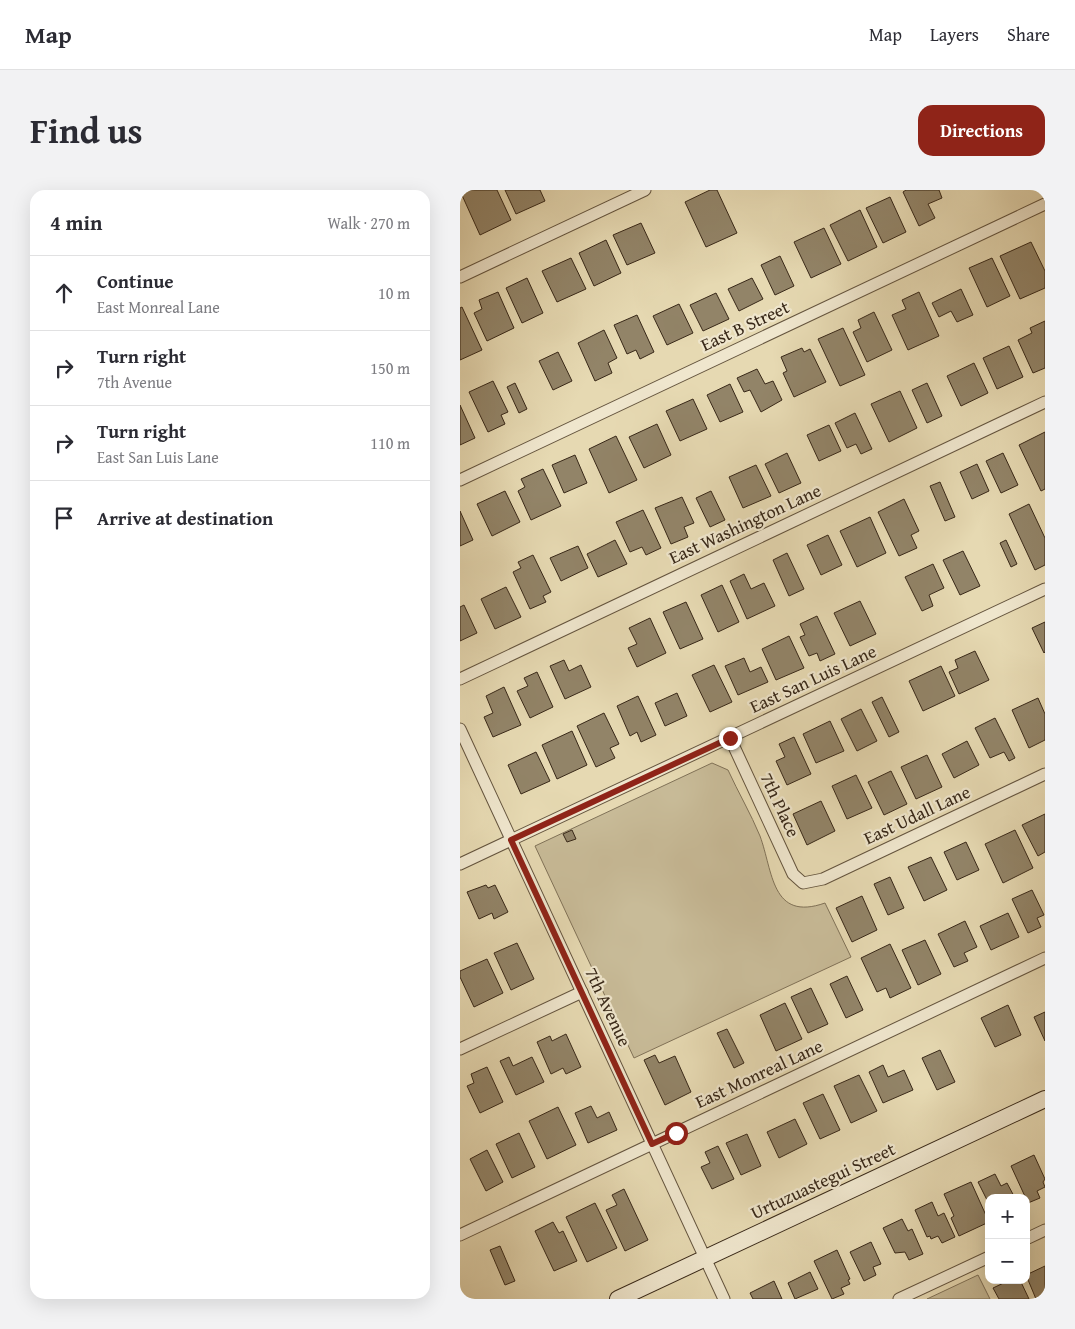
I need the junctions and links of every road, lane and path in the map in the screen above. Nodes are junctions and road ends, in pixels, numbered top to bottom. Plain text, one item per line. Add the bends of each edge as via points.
1 (645, 190) edge
2 (1045, 204) edge
3 (460, 277) edge
4 (1045, 402) edge
5 (460, 480) edge
6 (1045, 589) edge
7 (460, 679) edge
8 (460, 730) edge
9 (730, 738) junction
10 (1045, 774) edge
11 (511, 840) junction
12 (460, 864) edge
13 (804, 883) joint
14 (1045, 958) edge
15 (582, 992) junction
16 (460, 1049) edge
17 (1045, 1099) edge
18 (652, 1144) junction
19 (1045, 1230) edge
20 (460, 1235) edge
21 (1030, 1237) edge
22 (705, 1258) junction
23 (985, 1259) edge
24 (618, 1299) edge
25 (724, 1299) edge
26 (899, 1299) edge

1 - 3 street
2 - 5 street, East B Street
4 - 7 street, East Washington Lane
6 - 9 street, East San Luis Lane
8 - 11 street, 7th Avenue
9 - 11 street, East San Luis Lane
9 - 13 street, 7th Place via 793,874
10 - 13 street, East Udall Lane via 823,879
11 - 12 street, East San Luis Lane
11 - 15 street, 7th Avenue
14 - 18 street, East Monreal Lane
15 - 16 street
15 - 18 street, 7th Avenue
17 - 22 main road, Urtuzuastegui Street
18 - 20 street, East Monreal Lane
18 - 22 street, 7th Avenue
19 - 21 street
22 - 24 main road, Urtuzuastegui Street
22 - 25 street, 7th Avenue
23 - 26 street

